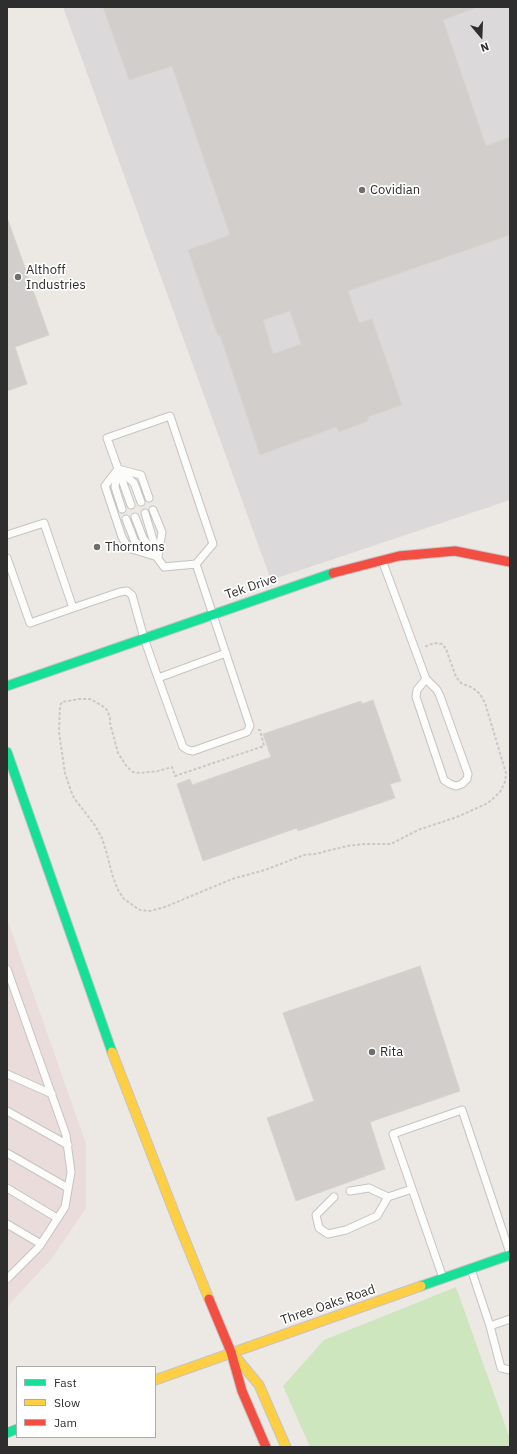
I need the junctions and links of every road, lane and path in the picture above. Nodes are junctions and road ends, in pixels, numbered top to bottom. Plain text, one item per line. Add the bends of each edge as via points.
1 (118, 468) junction
2 (149, 498) dead end
3 (141, 502) dead end
4 (131, 505) dead end
5 (122, 509) dead end
6 (153, 510) dead end
7 (145, 513) dead end
8 (135, 517) dead end
9 (126, 519) dead end
10 (7, 535) edge
11 (158, 557) junction
12 (7, 558) edge
13 (382, 560) junction
14 (510, 562) edge
15 (196, 564) junction
16 (73, 608) junction
17 (213, 614) junction
18 (144, 638) junction
19 (415, 651) junction
20 (226, 653) junction
21 (158, 678) junction
22 (426, 679) junction
23 (7, 686) edge
24 (249, 728) junction
25 (7, 752) edge
26 (7, 969) edge
27 (10, 985) edge
28 (7, 1074) edge
29 (52, 1094) junction
30 (7, 1111) edge
31 (68, 1144) junction
32 (7, 1153) edge
33 (7, 1188) edge
34 (68, 1188) junction
35 (412, 1189) junction
36 (350, 1191) dead end
37 (334, 1197) dead end
38 (388, 1197) junction
39 (57, 1218) junction
40 (7, 1224) edge
41 (41, 1244) junction
42 (510, 1254) edge
43 (471, 1269) junction
44 (7, 1278) edge
45 (443, 1279) junction
46 (510, 1319) edge
47 (490, 1326) junction
48 (231, 1352) junction
49 (510, 1370) edge
50 (156, 1380) edge
51 (266, 1447) edge
52 (286, 1447) edge

1 - 2 lane via 141,475
1 - 3 lane via 134,483
1 - 4 lane
1 - 5 lane via 115,487
1 - 11 lane via 105,486 122,537 128,548
1 - 15 lane via 107,438 170,416 213,544
6 - 11 lane via 162,532
7 - 11 lane
8 - 11 lane via 143,538
9 - 11 lane via 135,542
10 - 16 lane via 44,523
11 - 15 lane via 164,567
12 - 16 lane via 30,623
13 - 14 street, Tek Drive via 455,551
13 - 17 street, Tek Drive via 341,570
13 - 19 lane
15 - 17 lane
16 - 18 lane via 127,591 132,595
17 - 18 street, Tek Drive
17 - 20 lane
18 - 21 lane
18 - 23 street, Tek Drive
19 - 22 lane
19 - 24 path via 434,644 442,644 456,677 480,694 506,772 500,792 488,803 418,830 391,844 346,846 304,855 232,879 165,907 150,911 140,910 118,890 102,838 71,791 58,732 62,702 90,700 107,710 118,753 127,767 133,772 140,773 172,767 175,776 264,746 260,730
20 - 21 lane
20 - 24 lane
21 - 24 lane via 183,746 188,750 193,751 247,732
22 - 22 lane via 440,696 468,774 467,779 456,786 444,780 416,697 417,690
25 - 48 street via 121,1077
26 - 27 lane
27 - 29 lane
28 - 29 lane
29 - 31 lane
30 - 31 lane
31 - 34 lane via 71,1172
32 - 34 lane
33 - 39 lane
34 - 39 lane via 65,1207
35 - 38 lane
35 - 42 lane via 393,1134 462,1110
35 - 45 lane
36 - 38 lane via 369,1188
37 - 38 lane via 316,1215 319,1228 328,1234 346,1230 377,1216
39 - 41 lane
40 - 41 lane
41 - 44 lane
42 - 43 street, Three Oaks Road
43 - 45 street, Three Oaks Road
43 - 47 lane
45 - 48 street, Three Oaks Road
46 - 47 lane
47 - 49 lane via 501,1368
48 - 50 street, Three Oaks Road
48 - 51 street via 242,1391
48 - 52 street via 259,1385

